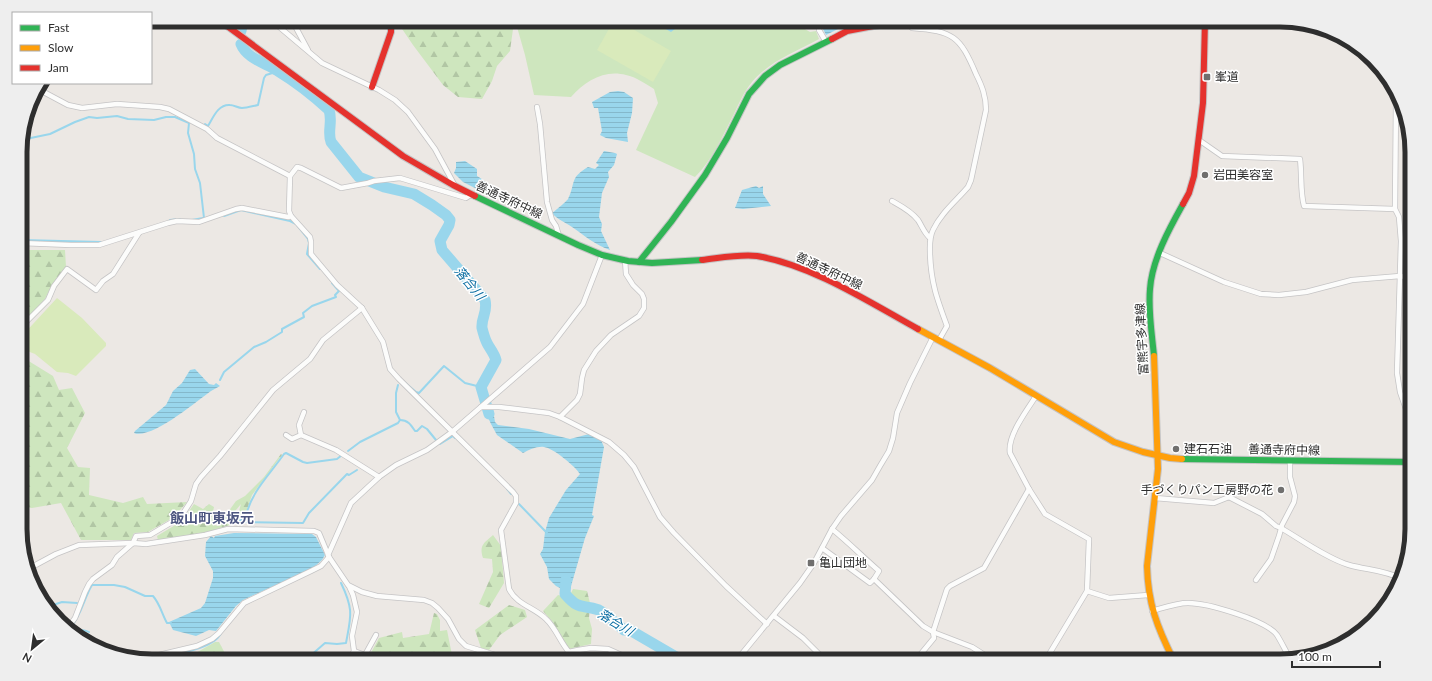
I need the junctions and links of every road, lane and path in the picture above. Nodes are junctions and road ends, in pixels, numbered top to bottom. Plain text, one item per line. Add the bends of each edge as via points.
1 (228, 27) edge
2 (279, 27) edge
3 (296, 27) edge
4 (391, 27) edge
5 (819, 27) edge
6 (864, 27) edge
7 (912, 27) edge
8 (1205, 27) edge
9 (826, 42) junction
10 (310, 53) junction
11 (372, 87) junction
12 (43, 92) edge
13 (1396, 106) edge
14 (537, 107) dead end
15 (1199, 140) junction
16 (290, 176) junction
17 (453, 187) junction
18 (472, 194) junction
19 (892, 201) dead end
20 (1395, 209) junction
21 (291, 216) junction
22 (139, 233) junction
23 (559, 236) junction
24 (930, 238) junction
25 (27, 243) edge
26 (1160, 253) junction
27 (602, 255) junction
28 (625, 260) junction
29 (638, 262) junction
30 (1400, 276) junction
31 (1405, 277) edge
32 (362, 308) junction
33 (27, 321) edge
34 (936, 338) junction
35 (1036, 396) junction
36 (483, 406) junction
37 (1405, 406) edge
38 (304, 412) dead end
39 (560, 417) junction
40 (452, 432) junction
41 (286, 435) dead end
42 (301, 435) junction
43 (1157, 456) junction
44 (1290, 461) junction
45 (1405, 462) edge
46 (379, 477) junction
47 (1029, 489) junction
48 (1155, 498) junction
49 (1281, 528) junction
50 (832, 529) junction
51 (133, 543) junction
52 (822, 548) junction
53 (329, 556) junction
54 (33, 566) edge
55 (1395, 577) edge
56 (874, 579) junction
57 (1256, 580) dead end
58 (348, 585) junction
59 (1086, 591) junction
60 (1148, 595) junction
61 (1152, 611) junction
62 (774, 616) junction
63 (71, 623) edge
64 (767, 624) junction
65 (933, 632) junction
66 (376, 635) dead end
67 (354, 651) junction
68 (569, 652) junction
69 (163, 654) edge
70 (352, 654) edge
71 (362, 654) edge
72 (366, 654) edge
73 (492, 654) edge
74 (566, 654) edge
75 (619, 654) edge
76 (742, 654) edge
77 (819, 654) edge
78 (921, 654) edge
79 (983, 654) edge
80 (1050, 654) edge
81 (1170, 654) edge
82 (1288, 654) edge

1 - 17 main road, 善通寺府中線 via 403,156
2 - 10 street
3 - 10 street
4 - 11 main road
5 - 9 street
6 - 9 main road via 847,31
7 - 24 street via 942,31 962,45 985,93 986,101 971,180 968,187 940,219
8 - 15 main road, 富熊宇多津線 via 1203,103
9 - 29 main road via 780,65 759,81 749,94 705,175
10 - 11 street via 322,63
11 - 17 street via 395,100 408,112 435,149
12 - 16 street via 68,105 82,108 117,104 169,109 207,129 217,138
13 - 20 street
14 - 23 street via 547,202
15 - 20 street via 1222,156 1300,159 1304,206
15 - 26 main road, 富熊宇多津線 via 1192,185 1184,205 1168,231
16 - 18 street via 297,167 341,188 400,178 466,198
16 - 21 street
17 - 18 main road, 善通寺府中線
18 - 23 main road, 善通寺府中線
19 - 24 street via 911,213
20 - 30 street via 1399,217 1401,241
21 - 22 street via 242,208 199,222 177,221
21 - 32 street via 310,237 311,254 337,285
22 - 25 street via 99,245
22 - 33 street via 113,274 96,290 67,269 54,286 48,300
23 - 27 main road, 善通寺府中線
24 - 34 street via 934,286 947,326
26 - 30 street via 1224,282 1261,294 1306,292 1352,280
26 - 43 main road, 富熊宇多津線 via 1150,288
27 - 28 main road, 善通寺府中線
27 - 36 street via 583,304 550,347
28 - 29 main road, 善通寺府中線
28 - 39 street via 626,274 642,294 644,308 639,316 611,335 596,351 584,370 577,400
29 - 34 main road, 善通寺府中線 via 681,262 737,256 768,258 806,270 827,280
30 - 31 street
30 - 37 street via 1397,373
32 - 40 street via 383,342 390,369
32 - 51 street via 322,340 310,359 273,390 198,480 191,501 184,512 150,535 136,536
34 - 35 main road, 善通寺府中線
34 - 50 street via 910,383 897,413 889,451 872,480
35 - 43 main road, 善通寺府中線 via 1114,442
35 - 47 street via 1019,423 1009,447
36 - 39 street via 535,411
36 - 40 street
38 - 42 street via 299,425
39 - 64 street via 609,442 624,455 634,467 660,517 726,586
40 - 46 street via 427,450 396,465
40 - 68 street via 516,496 516,503 501,530 509,589 522,604 546,619
41 - 42 street via 292,439
42 - 46 street via 336,450
43 - 44 main road, 善通寺府中線 via 1194,460
43 - 48 main road, 富熊宇多津線
44 - 45 main road, 善通寺府中線
44 - 49 street via 1294,502
46 - 53 street via 351,503
47 - 59 street via 1045,514 1088,539
47 - 65 street via 984,568 947,589
48 - 49 street via 1214,503 1229,497 1262,514
48 - 60 main road, 富熊宇多津線 via 1147,566
49 - 55 street via 1348,565
49 - 57 street via 1271,559
50 - 52 street
50 - 56 street via 879,571
51 - 53 street via 168,541 228,529 314,531 319,533
51 - 54 street via 79,545
51 - 63 street via 89,584
52 - 56 street via 870,583
52 - 62 street via 814,563
53 - 58 street
53 - 69 street via 321,566 244,604 218,633 204,643
56 - 65 street via 923,626
58 - 67 street via 354,595 357,612 352,636
58 - 73 street via 377,596 432,603 448,620 466,646
59 - 60 street via 1109,598
59 - 80 street
60 - 61 main road, 富熊宇多津線
61 - 81 main road, 富熊宇多津線
61 - 82 street via 1195,603 1238,613 1276,634
62 - 64 street
62 - 77 street
64 - 76 street
65 - 78 street via 934,638
65 - 79 street
66 - 72 street
67 - 70 street
67 - 71 street
68 - 74 street
68 - 75 street via 591,648 608,649

